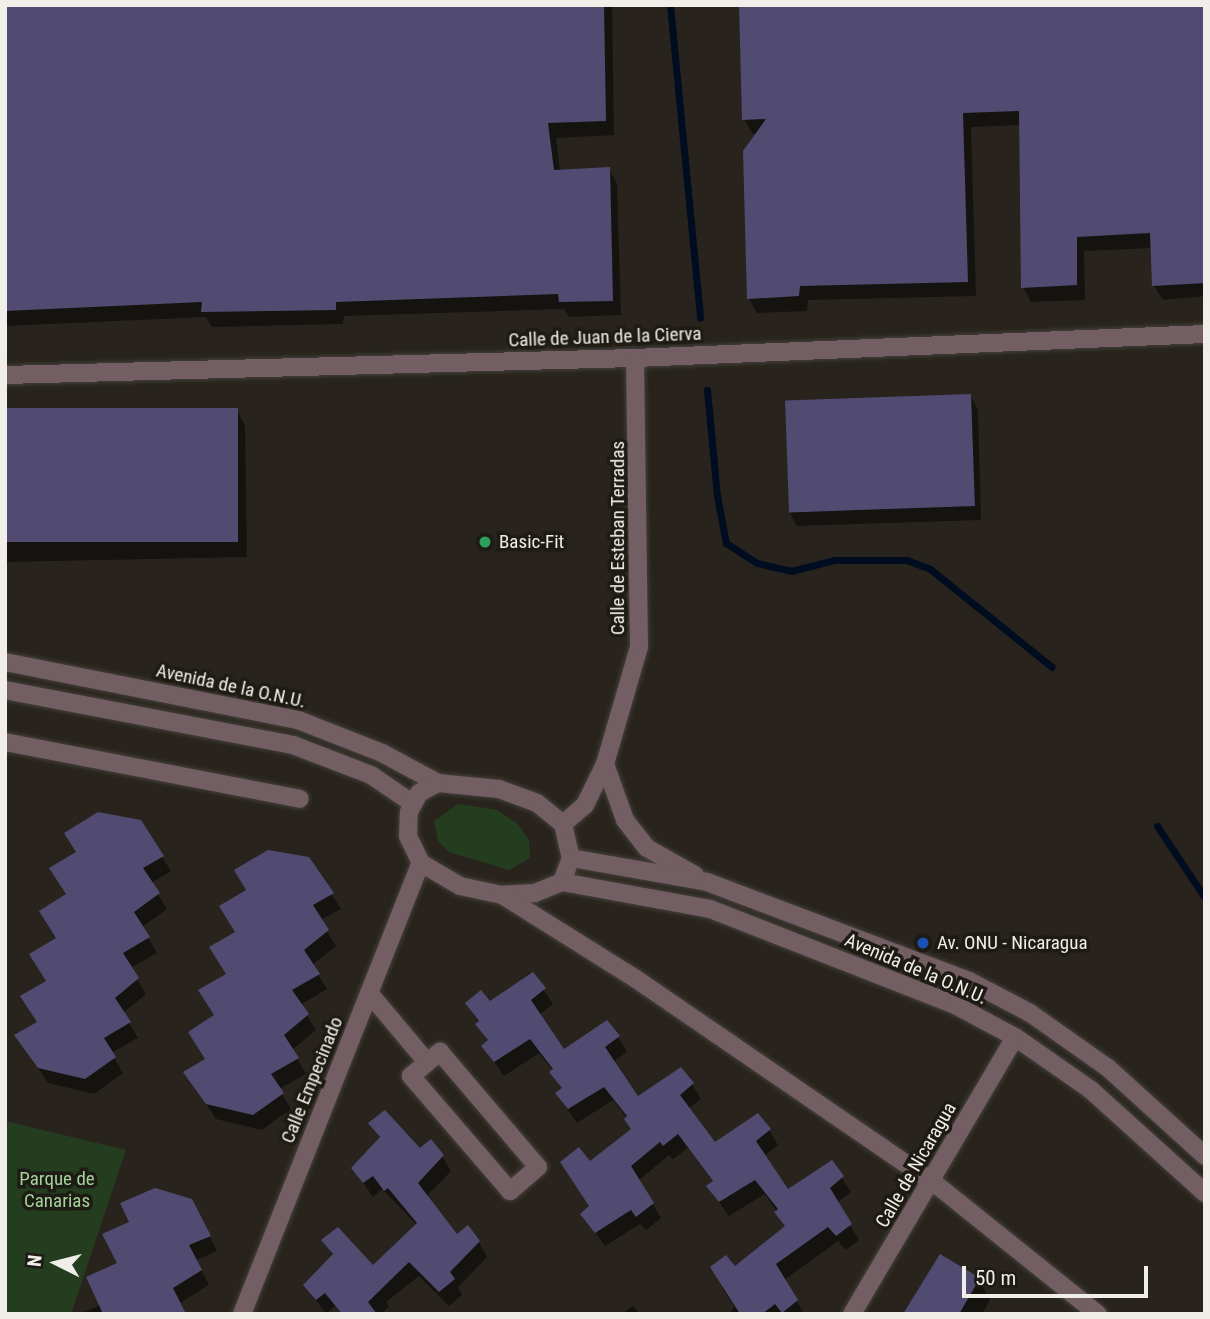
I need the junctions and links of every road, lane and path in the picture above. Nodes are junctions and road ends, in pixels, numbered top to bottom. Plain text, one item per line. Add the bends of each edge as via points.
1 (1205, 334) edge
2 (635, 358) junction
3 (5, 375) edge
4 (5, 662) edge
5 (5, 690) edge
6 (5, 742) edge
7 (605, 764) junction
8 (438, 783) junction
9 (300, 799) dead end
10 (412, 803) junction
11 (563, 824) junction
12 (571, 858) junction
13 (421, 863) junction
14 (562, 882) junction
15 (707, 882) junction
16 (502, 895) junction
17 (369, 993) junction
18 (1015, 1037) junction
19 (427, 1062) junction
20 (1205, 1156) edge
21 (933, 1182) junction
22 (1205, 1193) edge
23 (242, 1314) edge
24 (852, 1314) edge
25 (1098, 1314) edge

1 - 2 street, Calle de Juan de la Cierva
2 - 3 street, Calle de Juan de la Cierva
2 - 7 street, Calle de Esteban Terradas via 639,647
4 - 8 street, Avenida de la O.N.U. via 298,720 382,752
5 - 10 street via 293,745 371,775
6 - 9 street
7 - 11 street, Calle de Esteban Terradas via 585,804
7 - 15 street via 625,820 647,848
8 - 10 street via 419,793
8 - 11 street via 499,789 537,803
10 - 13 street via 408,836
11 - 12 street
12 - 14 street
12 - 15 street, Avenida de la O.N.U.
13 - 16 street via 460,886
13 - 17 street, Calle Empecinado
14 - 16 street via 535,893
14 - 18 street, Avenida de la O.N.U. via 710,909 957,1006
15 - 20 street, Avenida de la O.N.U. via 969,981 1030,1013 1108,1068
16 - 21 street via 636,979
17 - 19 street
17 - 23 street, Calle Empecinado
18 - 21 street, Calle de Nicaragua
18 - 22 street, Avenida de la O.N.U. via 1091,1090
19 - 19 street via 411,1076 510,1191 538,1167 439,1052
21 - 24 street, Calle de Nicaragua
21 - 25 street

